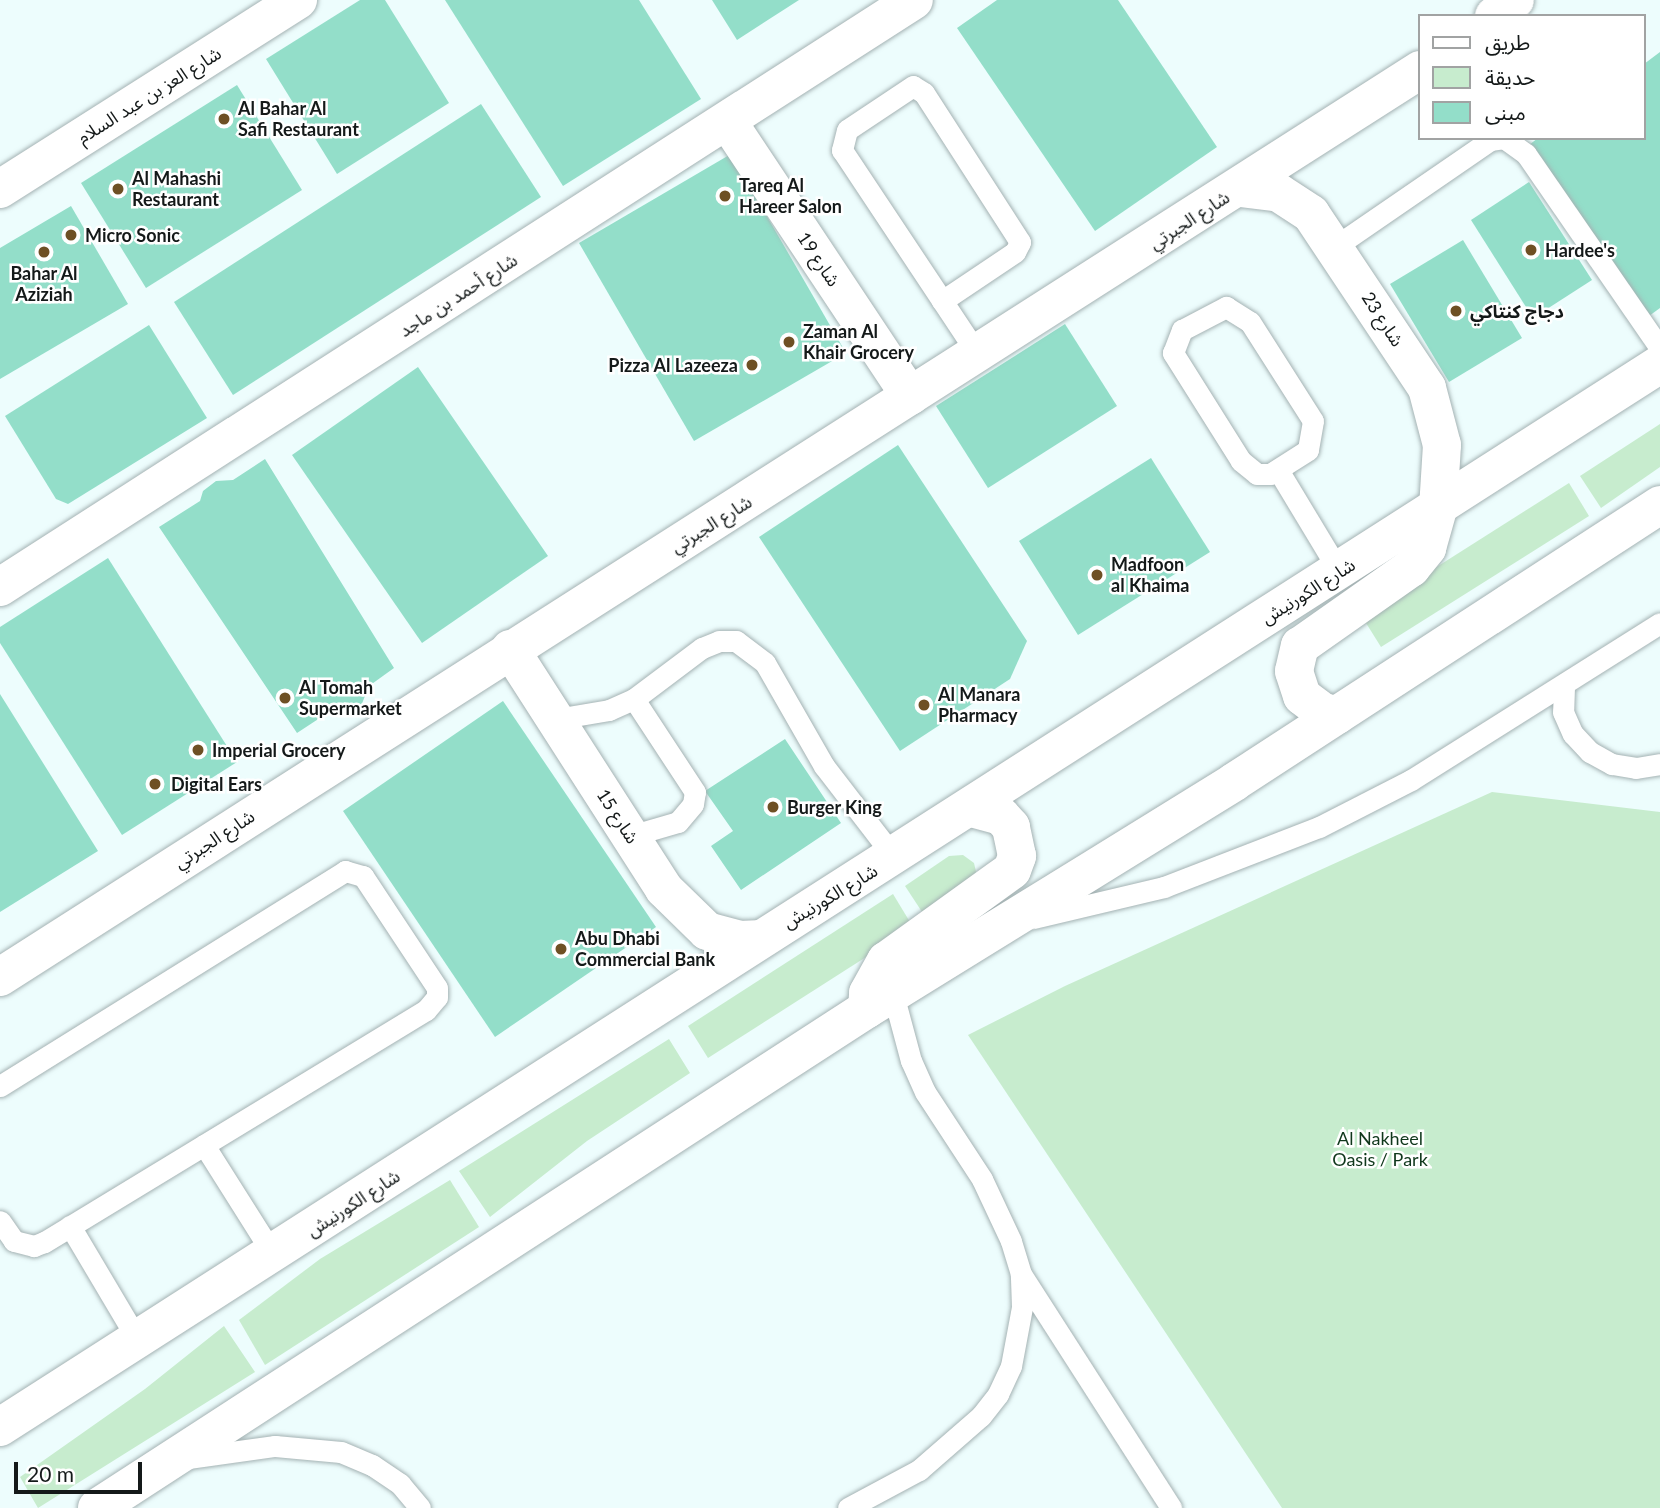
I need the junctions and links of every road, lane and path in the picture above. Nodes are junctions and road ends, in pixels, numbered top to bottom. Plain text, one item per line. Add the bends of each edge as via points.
1 (298, 0) edge
2 (914, 0) edge
3 (1515, 0) edge
4 (264, 12) edge
5 (1497, 14) edge
6 (1418, 71) edge
7 (728, 122) junction
8 (1490, 140) edge
9 (1507, 140) edge
10 (1240, 188) junction
11 (0, 189) edge
12 (1336, 246) junction
13 (942, 301) junction
14 (1660, 348) edge
15 (978, 355) junction
16 (1660, 364) edge
17 (910, 396) junction
18 (1278, 470) junction
19 (1660, 505) edge
20 (1438, 509) junction
21 (1339, 571) junction
22 (0, 587) edge
23 (1660, 623) edge
24 (510, 649) junction
25 (1564, 687) junction
26 (634, 699) junction
27 (1336, 715) junction
28 (556, 719) junction
29 (1660, 764) edge
30 (972, 808) junction
31 (630, 836) junction
32 (894, 857) junction
33 (1013, 921) junction
34 (757, 939) junction
35 (0, 977) edge
36 (880, 1002) junction
37 (0, 1086) edge
38 (205, 1145) junction
39 (0, 1221) edge
40 (70, 1226) junction
41 (273, 1254) junction
42 (1021, 1274) junction
43 (139, 1342) junction
44 (0, 1427) edge
45 (172, 1461) junction
46 (97, 1508) edge
47 (420, 1508) edge
48 (848, 1508) edge
49 (1171, 1508) edge

1 - 4 main road, شارع العز بن عبد السلام
2 - 7 main road, شارع أحمد بن ماجد
3 - 5 main road
4 - 11 main road, شارع العز بن عبد السلام
6 - 10 main road, شارع الجبرتي
7 - 17 main road, شارع 19
7 - 22 main road, شارع أحمد بن ماجد
8 - 12 lane
9 - 14 lane via 1526,154
10 - 12 main road, شارع 23 via 1279,193 1296,202
10 - 15 main road, شارع الجبرتي
12 - 20 main road, شارع 23 via 1435,406 1443,445
13 - 13 lane via 841,142 847,130 914,86 924,93 1020,242 1015,252
13 - 15 lane
15 - 17 main road, شارع الجبرتي
16 - 20 main road, شارع الكورنيش
17 - 24 main road, شارع الجبرتي
18 - 18 lane via 1308,450 1312,421 1250,322 1235,309 1216,309 1182,330 1173,352 1241,461 1257,474
18 - 21 lane
19 - 27 main road
20 - 21 main road, شارع الكورنيش
20 - 27 main road, شارع 23 via 1427,548 1411,568 1300,646 1293,671 1302,696 1323,712
21 - 30 main road, شارع الكورنيش
23 - 25 lane
24 - 28 main road, شارع 15
24 - 35 main road, شارع الجبرتي
25 - 29 lane via 1563,712 1573,734 1590,752 1612,764 1636,768
25 - 33 lane via 1411,780 1273,848 1126,898
26 - 28 lane via 609,710
26 - 31 lane via 695,792 693,804 678,822
26 - 32 lane via 719,641 736,641 751,649 765,663 846,798
27 - 33 main road
28 - 31 main road, شارع 15
30 - 32 main road, شارع الكورنيش
30 - 36 main road via 1001,816 1011,827 1017,856 1012,870 886,961 868,993
31 - 34 main road, شارع 15 via 664,889 693,921 723,938
32 - 34 main road, شارع الكورنيش
33 - 36 main road
34 - 41 main road, شارع الكورنيش
36 - 42 lane via 908,1050 925,1092 982,1179
36 - 45 main road
37 - 38 lane via 335,875 355,872 363,876 432,980 437,998 433,1005
38 - 40 lane
38 - 41 lane
39 - 40 lane via 14,1241 34,1246
40 - 43 lane
41 - 43 main road, شارع الكورنيش
42 - 48 lane via 1018,1335 998,1394 940,1454
42 - 49 lane
43 - 44 main road, شارع الكورنيش
45 - 46 main road
45 - 47 lane via 275,1446 341,1452 400,1484

